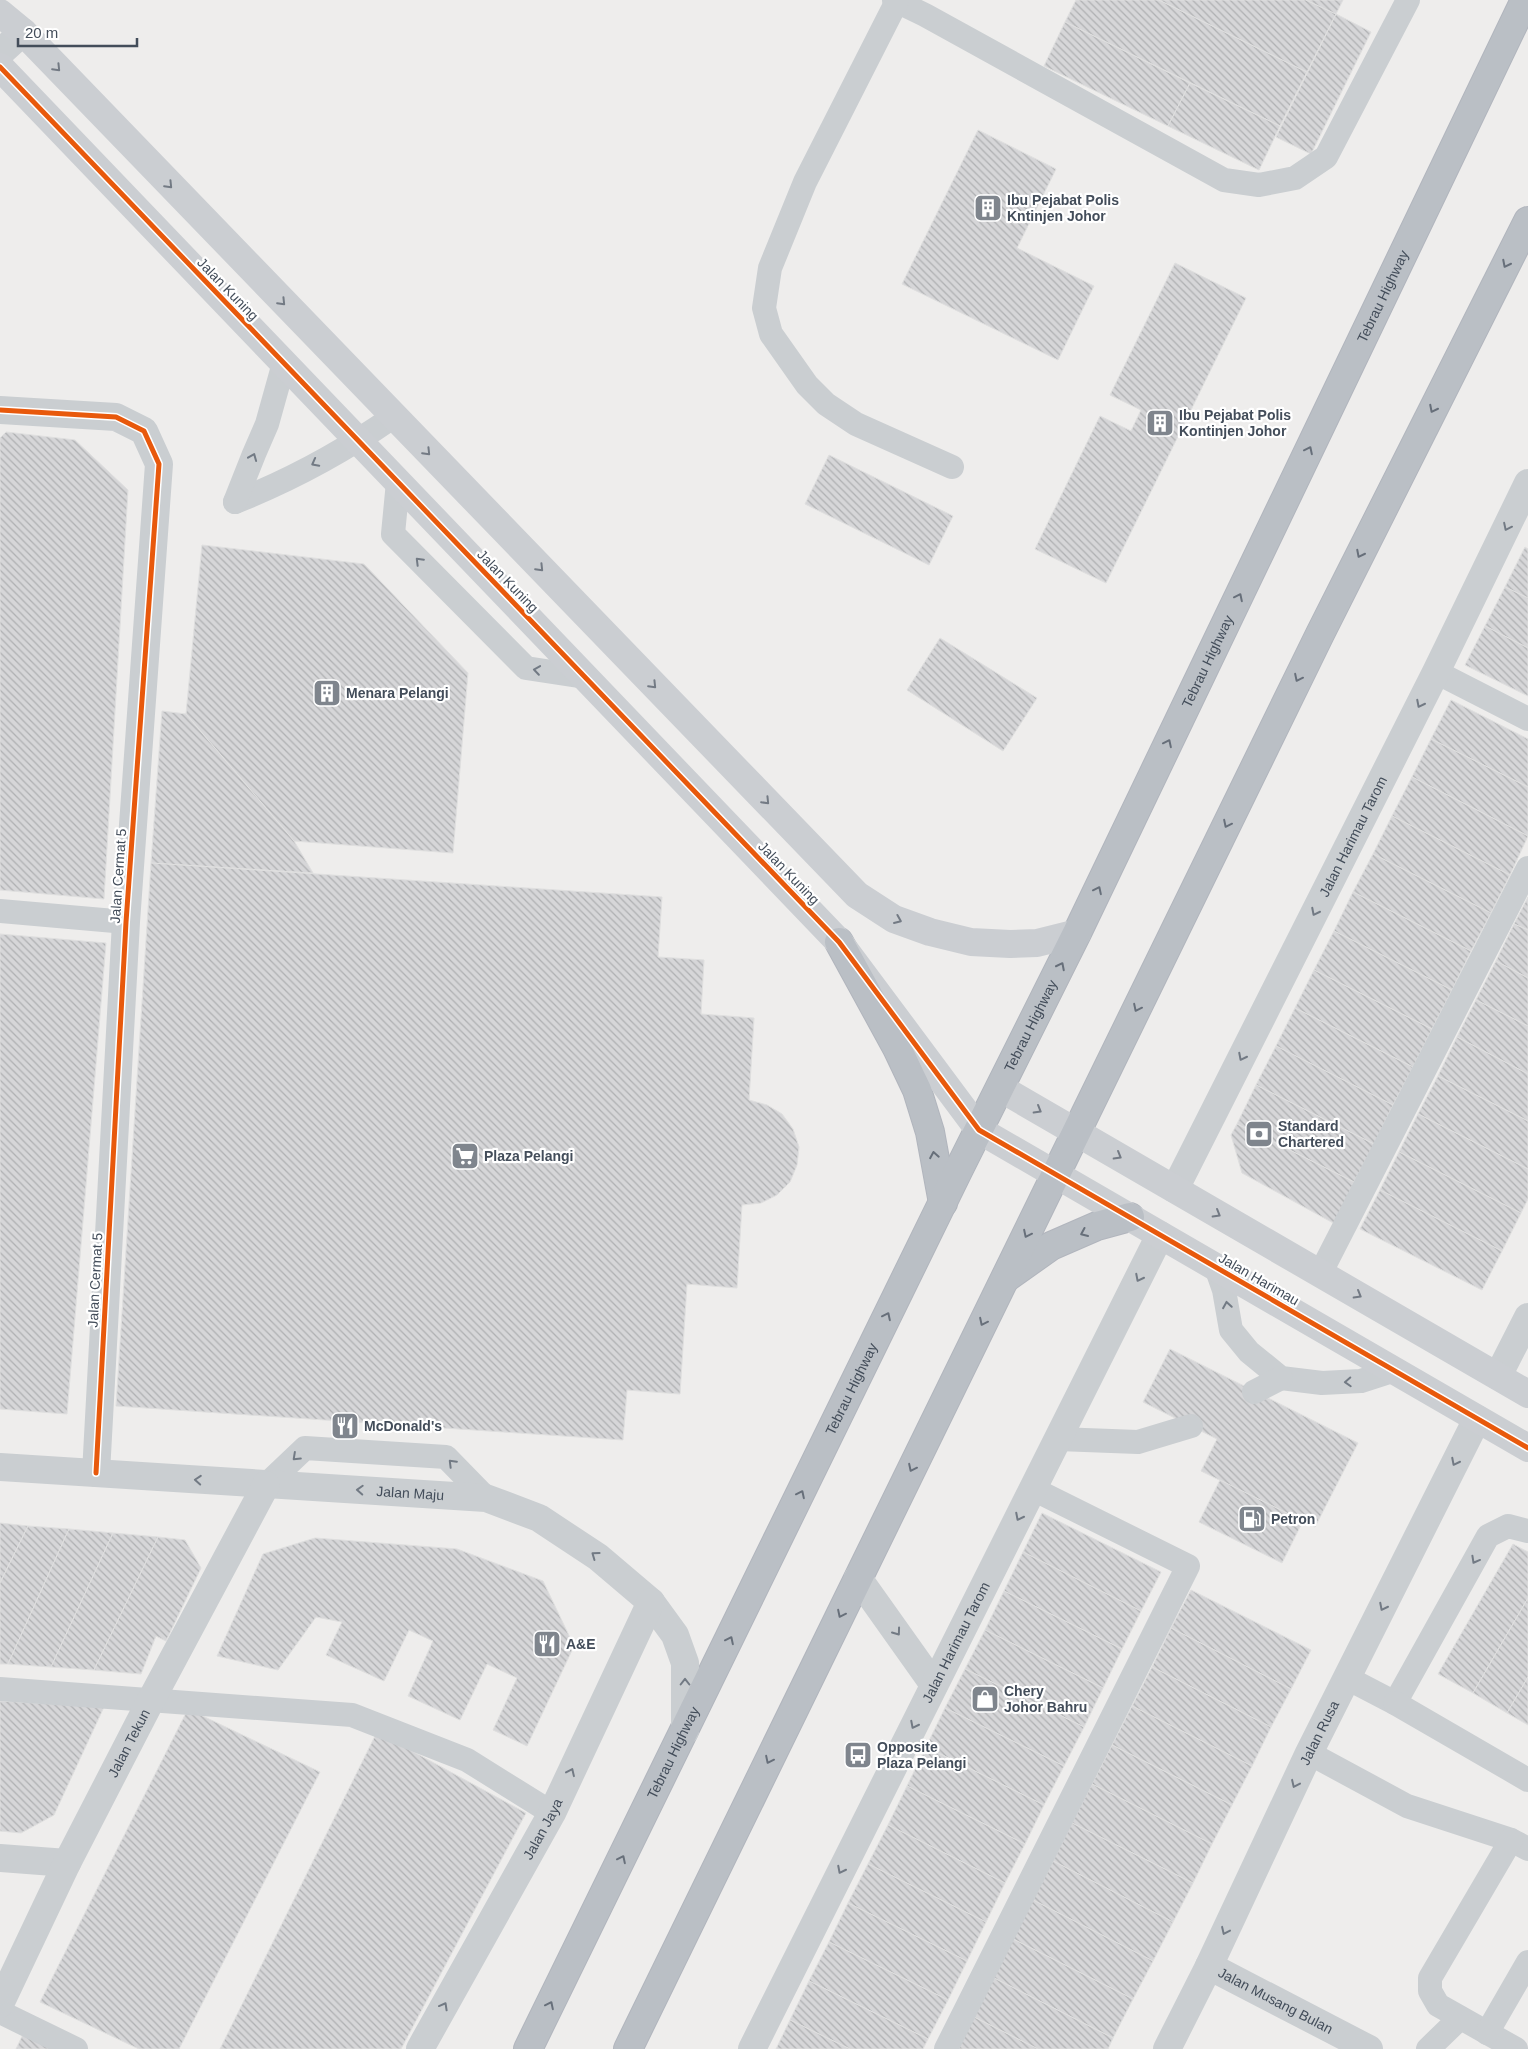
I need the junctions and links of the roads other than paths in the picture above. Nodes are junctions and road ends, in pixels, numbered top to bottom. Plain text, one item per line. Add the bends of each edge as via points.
1 (1408, 0) edge
2 (1525, 0) edge
3 (896, 1) edge
4 (928, 7) edge
5 (0, 13) edge
6 (23, 32) junction
7 (0, 53) edge
8 (0, 67) edge
9 (1528, 221) edge
10 (284, 363) junction
11 (0, 410) edge
12 (393, 417) junction
13 (358, 441) junction
14 (952, 467) dead end
15 (398, 482) junction
16 (1528, 483) edge
17 (1436, 672) junction
18 (585, 677) junction
19 (1528, 718) edge
20 (1528, 868) edge
21 (0, 911) edge
22 (126, 922) junction
23 (1077, 934) junction
24 (839, 942) junction
25 (1000, 1088) junction
26 (979, 1130) junction
27 (1076, 1132) junction
28 (1056, 1174) junction
29 (1175, 1189) junction
30 (942, 1203) junction
31 (1130, 1216) junction
32 (1160, 1234) junction
33 (1216, 1267) junction
34 (1320, 1274) junction
35 (1004, 1278) junction
36 (1528, 1317) edge
37 (1395, 1370) junction
38 (1498, 1376) junction
39 (1281, 1378) junction
40 (1254, 1392) dead end
41 (1528, 1394) edge
42 (1477, 1418) junction
43 (1191, 1426) dead end
44 (1058, 1439) junction
45 (1528, 1448) edge
46 (0, 1468) edge
47 (96, 1473) junction
48 (266, 1485) junction
49 (1033, 1489) junction
50 (486, 1498) junction
51 (1528, 1531) edge
52 (858, 1578) junction
53 (651, 1602) junction
54 (1347, 1678) junction
55 (934, 1685) junction
56 (0, 1689) edge
57 (150, 1702) junction
58 (1395, 1703) junction
59 (685, 1731) junction
60 (1309, 1753) junction
61 (1528, 1780) edge
62 (552, 1813) junction
63 (1519, 1844) edge
64 (0, 1858) edge
65 (67, 1863) junction
66 (1528, 1962) edge
67 (1209, 1966) junction
68 (0, 2004) edge
69 (0, 2012) edge
70 (1460, 2018) junction
71 (1487, 2033) junction
72 (76, 2049) edge
73 (420, 2049) edge
74 (528, 2049) edge
75 (628, 2049) edge
76 (752, 2049) edge
77 (946, 2049) edge
78 (1167, 2049) edge
79 (1369, 2049) edge
80 (1428, 2049) edge
81 (1516, 2049) edge

1 - 4 lane via 1326,157 1295,178 1259,184 1224,180
23 -> 2 highway, Tebrau Highway
3 - 4 lane
3 - 14 lane via 805,182 770,268 764,308 771,334 807,385 826,404 856,424
5 - 6 street
6 - 7 street
6 -> 12 street
8 - 10 street, Jalan Kuning
9 -> 27 highway via 1320,634
10 - 13 street, Jalan Kuning
13 -> 10 lane via 270,488 236,502 268,424
11 - 22 street, Jalan Cermat 5 via 116,417 144,431 159,464
12 - 13 lane
12 -> 23 street via 857,895 894,919 971,942 1037,943
13 - 15 street, Jalan Kuning
15 - 18 street, Jalan Kuning
18 -> 15 lane via 526,668 393,534
16 -> 17 street, Jalan Harimau Tarom
17 - 19 lane
17 -> 29 street, Jalan Harimau Tarom
18 - 24 street, Jalan Kuning
20 - 34 lane
21 - 22 lane
22 - 47 street, Jalan Cermat 5
25 -> 23 highway, Tebrau Highway
24 - 26 street, Jalan Kuning
30 -> 24 highway via 930,1132 917,1090
25 - 26 highway, Tebrau Highway
25 -> 27 street
26 - 28 street, Jalan Harimau
26 - 30 highway, Tebrau Highway
27 - 28 highway
27 -> 29 street
28 - 31 street, Jalan Harimau
28 -> 35 highway
29 -> 34 street
59 -> 30 highway, Tebrau Highway
31 - 32 street, Jalan Harimau
31 -> 35 highway via 1051,1246
32 - 33 street, Jalan Harimau
32 -> 44 street, Jalan Harimau Tarom
33 - 37 street, Jalan Harimau
39 -> 33 lane via 1249,1352 1231,1330
34 -> 38 street
35 -> 52 highway
36 - 38 street
37 -> 39 lane via 1361,1381 1322,1383
37 - 42 street, Jalan Harimau
38 - 41 street
39 - 40 lane
42 - 45 street, Jalan Harimau
42 -> 54 street, Jalan Rusa
43 - 44 lane via 1138,1442
44 - 49 street, Jalan Harimau Tarom
46 - 47 street, Jalan Maju
48 -> 47 street, Jalan Maju
50 -> 48 street, Jalan Maju
50 -> 48 lane via 446,1457 324,1449 305,1448
48 - 57 street, Jalan Tekun
49 -> 55 street, Jalan Harimau Tarom
49 - 77 lane via 1188,1566
53 -> 50 street, Jalan Maju via 598,1557 540,1518
51 -> 58 lane via 1508,1526 1488,1536
52 -> 55 street
52 -> 75 highway
59 -> 53 street, Jalan Maju via 685,1663 676,1635
62 -> 53 street, Jalan Jaya
54 - 58 lane
54 - 60 street, Jalan Rusa
55 -> 76 street, Jalan Harimau Tarom
56 - 57 lane
57 - 62 lane via 352,1715 467,1760
57 - 65 street, Jalan Tekun
58 - 61 lane
74 -> 59 highway, Tebrau Highway
60 - 63 lane via 1407,1806
60 -> 67 street, Jalan Rusa
73 -> 62 street, Jalan Jaya
63 - 70 lane via 1430,1978 1430,1991 1438,2005
64 - 65 street
65 - 68 street, Jalan Tekun
66 - 71 lane
67 - 78 street, Jalan Rusa
67 - 79 street, Jalan Musang Bulan
69 - 72 lane
70 - 71 lane
70 - 80 lane
71 - 81 lane

